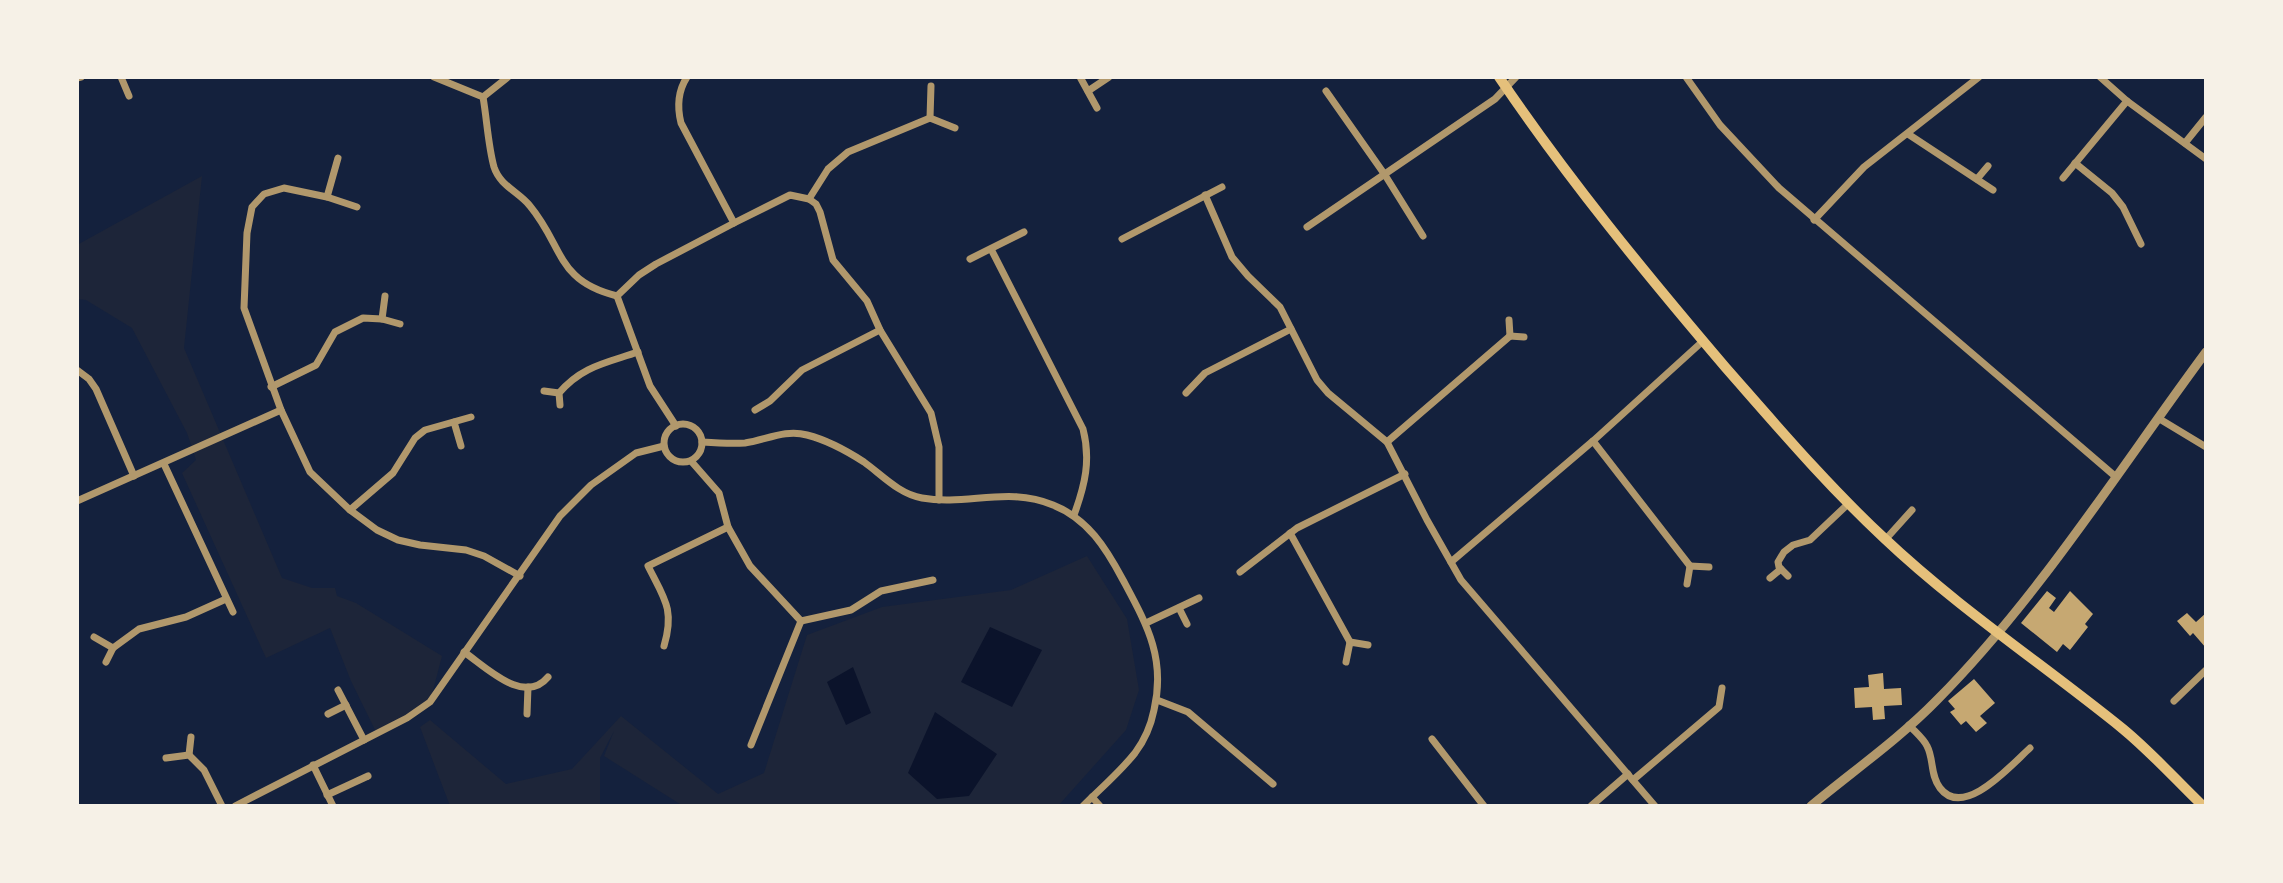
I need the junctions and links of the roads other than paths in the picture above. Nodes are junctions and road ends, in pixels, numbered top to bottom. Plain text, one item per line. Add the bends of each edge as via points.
1 (121, 77) edge
2 (508, 77) edge
3 (687, 77) edge
4 (1080, 77) edge
5 (1109, 77) edge
6 (1499, 77) edge
7 (1516, 77) edge
8 (1686, 77) edge
9 (1979, 77) edge
10 (2100, 77) edge
11 (439, 78) edge
12 (931, 86) dead end
13 (1506, 88) junction
14 (1088, 91) junction
15 (1326, 91) dead end
16 (129, 96) dead end
17 (483, 97) junction
18 (2127, 101) junction
19 (1097, 108) dead end
20 (2206, 117) edge
21 (930, 118) junction
22 (955, 128) dead end
23 (1908, 134) junction
24 (2185, 143) junction
25 (338, 158) dead end
26 (2206, 159) edge
27 (2075, 163) junction
28 (1988, 166) dead end
29 (1385, 175) junction
30 (2063, 178) dead end
31 (1977, 180) junction
32 (1222, 187) dead end
33 (1993, 190) dead end
34 (1205, 195) junction
35 (327, 197) junction
36 (809, 199) junction
37 (357, 207) dead end
38 (1814, 220) junction
39 (734, 223) junction
40 (1307, 227) dead end
41 (1024, 232) dead end
42 (1423, 236) dead end
43 (1122, 239) dead end
44 (2141, 244) dead end
45 (991, 249) junction
46 (970, 259) dead end
47 (385, 296) dead end
48 (617, 296) junction
49 (382, 318) junction
50 (1509, 320) dead end
51 (400, 324) dead end
52 (1291, 329) junction
53 (880, 330) junction
54 (1510, 336) junction
55 (1524, 337) dead end
56 (1703, 341) junction
57 (638, 352) junction
58 (2206, 352) edge
59 (77, 370) edge
60 (271, 387) junction
61 (544, 391) dead end
62 (559, 393) junction
63 (1186, 393) dead end
64 (560, 405) dead end
65 (281, 410) junction
66 (755, 410) dead end
67 (471, 417) dead end
68 (2158, 418) junction
69 (454, 422) junction
70 (676, 426) junction
71 (1594, 441) junction
72 (702, 442) junction
73 (1387, 442) junction
74 (461, 446) dead end
75 (664, 446) junction
76 (2206, 447) edge
77 (691, 461) junction
78 (164, 464) junction
79 (1405, 474) junction
80 (134, 476) junction
81 (2116, 477) junction
82 (939, 499) junction
83 (77, 501) edge
84 (1848, 503) junction
85 (350, 510) junction
86 (1912, 510) dead end
87 (1074, 515) junction
88 (728, 527) junction
89 (1290, 533) junction
90 (1885, 540) junction
91 (1451, 562) junction
92 (1690, 566) junction
93 (1709, 567) dead end
94 (1782, 569) junction
95 (1240, 572) dead end
96 (520, 576) junction
97 (1788, 576) dead end
98 (1770, 578) dead end
99 (933, 580) dead end
100 (1687, 584) dead end
101 (1199, 598) dead end
102 (226, 599) junction
103 (1179, 608) junction
104 (233, 612) dead end
105 (801, 621) junction
106 (1146, 623) junction
107 (1187, 624) dead end
108 (1998, 633) junction
109 (94, 637) dead end
110 (1350, 642) junction
111 (1368, 645) dead end
112 (664, 646) dead end
113 (113, 648) junction
114 (464, 652) junction
115 (106, 662) dead end
116 (1346, 662) dead end
117 (2206, 670) edge
118 (548, 677) dead end
119 (528, 687) junction
120 (1722, 688) dead end
121 (338, 690) dead end
122 (1157, 700) junction
123 (2174, 701) dead end
124 (346, 705) junction
125 (328, 714) dead end
126 (527, 714) dead end
127 (1909, 725) junction
128 (191, 737) dead end
129 (1432, 739) dead end
130 (364, 740) junction
131 (751, 745) dead end
132 (2030, 748) dead end
133 (189, 755) junction
134 (166, 758) dead end
135 (313, 765) junction
136 (368, 776) dead end
137 (1630, 777) junction
138 (1273, 784) dead end
139 (327, 795) junction
140 (1091, 797) junction
141 (222, 806) edge
142 (235, 806) edge
143 (333, 806) edge
144 (1083, 806) edge
145 (1100, 806) edge
146 (1484, 806) edge
147 (1591, 806) edge
148 (1655, 806) edge
149 (1811, 806) edge
150 (2203, 806) edge

1 - 16 street
2 - 17 street
3 - 39 street via 679,96 681,123
4 - 14 street
5 - 14 street
6 - 13 main road
7 - 13 street
8 - 38 street via 1720,125
9 - 23 street
10 - 18 street
11 - 17 street
12 - 21 street
13 - 29 street
13 - 56 main road via 1575,185
14 - 19 street
15 - 29 street
17 - 48 street via 494,169 502,181 528,202 575,276
18 - 24 street
18 - 27 street
20 - 24 street
21 - 22 street
21 - 36 street via 848,152 828,169
23 - 31 street
23 - 38 street via 1864,167
24 - 26 street
25 - 35 street
27 - 30 street
27 - 44 street via 2123,207
28 - 31 street
29 - 40 street
29 - 42 street
31 - 33 street
32 - 34 street
34 - 43 street
34 - 52 street via 1232,257 1280,307
35 - 37 street
35 - 60 street via 284,188 264,194 252,207 244,308
36 - 39 street via 790,195
36 - 53 street via 820,212 833,260 858,287
38 - 81 street
39 - 48 street via 656,264
41 - 45 street
45 - 46 street
45 - 87 street via 1083,429 1086,474
47 - 49 street
48 - 57 street
49 - 51 street
49 - 60 street via 363,318 335,332 316,365
50 - 54 street
52 - 63 street via 1205,373
52 - 73 street via 1328,393
53 - 66 street via 802,370
53 - 82 street via 937,430
54 - 55 street
54 - 73 street
56 - 71 street
56 - 84 main road
57 - 62 street via 572,377
57 - 70 street via 650,386
58 - 68 street
59 - 80 street via 96,389
60 - 65 street
61 - 62 street
62 - 64 street
65 - 78 street
65 - 85 street via 310,472
67 - 69 street
68 - 76 street
68 - 81 street
69 - 74 street
69 - 85 street via 425,430 415,438 393,473
70 - 72 street via 693,427
70 - 75 street via 667,434
71 - 91 street
71 - 92 street
72 - 77 street
72 - 82 street via 747,443 773,435 805,434 846,452 905,492
73 - 79 street
75 - 77 street via 674,460
75 - 96 street via 636,453 591,485 560,516
77 - 88 street via 719,493
78 - 80 street
78 - 102 street
79 - 89 street
79 - 91 street
80 - 83 street
81 - 108 street
82 - 87 street via 1012,495
84 - 90 main road
84 - 94 street via 1810,540 1784,552 1778,562
85 - 96 street via 398,540 466,550
86 - 90 street
87 - 106 street via 1109,553
88 - 105 street via 750,566
88 - 112 street via 649,566 668,606 670,625
89 - 95 street
89 - 110 street
90 - 108 main road
91 - 137 street via 1461,580
92 - 93 street
92 - 100 street
94 - 97 street
94 - 98 street
96 - 114 street
99 - 105 street via 881,591 851,610
101 - 103 street
102 - 104 street
102 - 113 street via 186,617 139,629
103 - 106 street
103 - 107 street
105 - 131 street
106 - 122 street via 1158,665
108 - 127 street
108 - 150 main road via 2123,730
109 - 113 street
110 - 111 street
110 - 116 street
113 - 115 street
114 - 119 street via 508,682
114 - 130 street via 430,702
117 - 123 street
118 - 119 street
119 - 126 street
120 - 137 street via 1719,708
121 - 124 street
122 - 138 street via 1188,712
122 - 140 street via 1135,753
124 - 125 street
124 - 130 street
127 - 132 street via 1926,745 1940,790 1956,797 1974,795
127 - 149 street
128 - 133 street
129 - 146 street
130 - 135 street
133 - 134 street
133 - 141 street via 204,770
135 - 139 street
135 - 142 street
136 - 139 street
137 - 147 street
137 - 148 street
139 - 143 street
140 - 144 street
140 - 145 street

